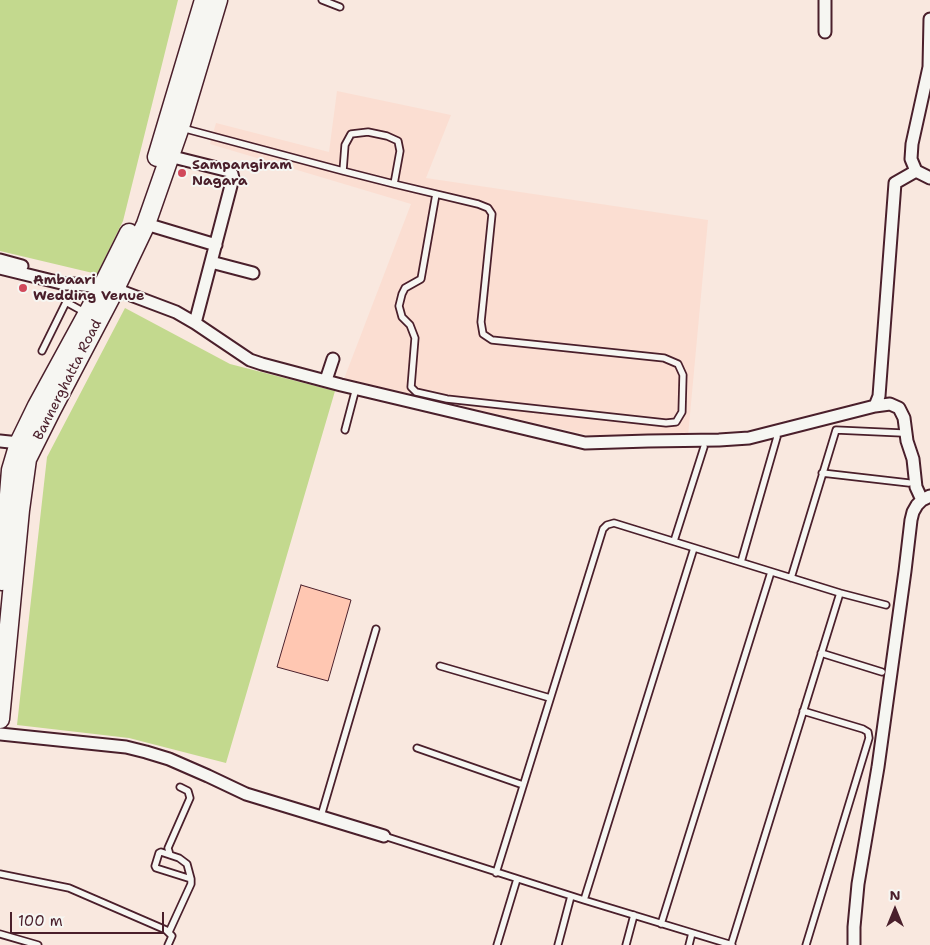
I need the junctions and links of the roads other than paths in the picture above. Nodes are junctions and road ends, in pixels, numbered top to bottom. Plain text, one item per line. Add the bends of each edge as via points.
1 (204, 0) edge
2 (218, 0) edge
3 (322, 0) edge
4 (825, 0) edge
5 (340, 7) dead end
6 (930, 19) edge
7 (825, 32) dead end
8 (180, 127) junction
9 (164, 160) junction
10 (916, 170) junction
11 (343, 171) junction
12 (930, 178) edge
13 (394, 184) junction
14 (436, 194) junction
15 (146, 224) junction
16 (216, 245) junction
17 (0, 260) edge
18 (211, 262) junction
19 (0, 268) edge
20 (253, 273) dead end
21 (75, 284) junction
22 (108, 288) junction
23 (66, 302) junction
24 (87, 314) junction
25 (195, 323) junction
26 (42, 351) dead end
27 (333, 359) dead end
28 (326, 380) junction
29 (356, 388) junction
30 (876, 406) junction
31 (345, 430) dead end
32 (902, 433) dead end
33 (777, 437) dead end
34 (0, 442) edge
35 (19, 443) junction
36 (704, 447) dead end
37 (822, 473) junction
38 (909, 483) dead end
39 (926, 498) edge
40 (674, 541) junction
41 (694, 548) junction
42 (741, 562) junction
43 (772, 572) junction
44 (791, 578) junction
45 (840, 593) junction
46 (0, 598) edge
47 (886, 605) dead end
48 (376, 629) dead end
49 (821, 653) junction
50 (440, 666) dead end
51 (882, 672) dead end
52 (550, 698) junction
53 (803, 711) junction
54 (0, 719) edge
55 (0, 734) edge
56 (418, 748) dead end
57 (523, 785) junction
58 (180, 787) dead end
59 (321, 816) junction
60 (384, 836) joint
61 (170, 855) junction
62 (496, 873) junction
63 (0, 874) edge
64 (191, 879) junction
65 (517, 879) junction
66 (571, 896) junction
67 (584, 900) junction
68 (634, 915) junction
69 (661, 924) junction
70 (169, 932) junction
71 (692, 933) junction
72 (0, 934) edge
73 (38, 945) edge
74 (168, 945) edge
75 (498, 945) edge
76 (558, 945) edge
77 (626, 945) edge
78 (689, 945) edge
79 (732, 945) edge
80 (806, 945) edge
81 (854, 945) edge

1 - 9 main road, Bannerghatta Road
2 - 8 main road, Bannerghatta Road
3 - 5 lane
4 - 7 street
6 - 10 street via 929,67 912,144 911,159
8 - 9 main road, Bannerghatta Road
8 - 11 lane
9 - 15 main road, Bannerghatta Road
9 - 16 street via 232,174
9 - 22 main road, Bannerghatta Road
10 - 12 street
10 - 30 street via 895,183
11 - 13 lane
11 - 13 lane via 345,145 351,134 368,132 387,136 398,141 400,150
13 - 14 lane
14 - 14 lane via 478,204 488,208 492,214 482,334 492,340 664,358 678,364 683,375 682,412 676,422 447,399 416,392 411,387 416,338 402,317 399,306 405,288 421,278
15 - 16 street
15 - 22 main road, Bannerghatta Road
16 - 18 street
17 - 21 street via 66,278
18 - 20 street
18 - 25 street
19 - 21 street
21 - 22 street
21 - 23 lane
22 - 24 main road, Bannerghatta Road
22 - 25 street via 176,312
22 - 54 main road, Bannerghatta Road via 27,459
23 - 24 lane
23 - 26 lane
24 - 35 main road, Bannerghatta Road
25 - 28 street via 250,360
27 - 28 street
28 - 29 street
29 - 30 street via 585,443 749,438
29 - 31 lane
30 - 39 street via 890,404 903,414 916,487
32 - 37 lane via 836,430
33 - 42 lane
34 - 35 street
35 - 46 main road, Bannerghatta Road via 10,478
36 - 40 lane
37 - 38 lane
37 - 44 lane
39 - 81 street via 912,512 878,767 858,884
40 - 41 lane
40 - 52 lane via 614,523 603,529
41 - 42 lane
41 - 67 lane
42 - 43 lane
43 - 44 lane
43 - 69 lane
44 - 45 lane
45 - 47 lane
45 - 49 lane
48 - 59 lane
49 - 51 lane
49 - 53 lane
50 - 52 lane
52 - 57 lane
53 - 79 lane
53 - 80 lane via 863,729 869,738
55 - 59 street via 146,752 246,794
56 - 57 lane
57 - 62 lane
58 - 61 lane via 188,791 190,798 168,848
59 - 60 street
60 - 62 lane
61 - 64 lane via 187,864
61 - 64 lane via 159,853 156,868
62 - 65 lane
63 - 70 lane via 68,888
64 - 70 lane
65 - 66 lane
65 - 75 lane
66 - 67 lane
66 - 76 lane
67 - 68 lane
68 - 69 lane
68 - 77 lane
69 - 71 lane
70 - 74 lane via 172,936
71 - 78 lane
71 - 79 lane
72 - 73 lane

